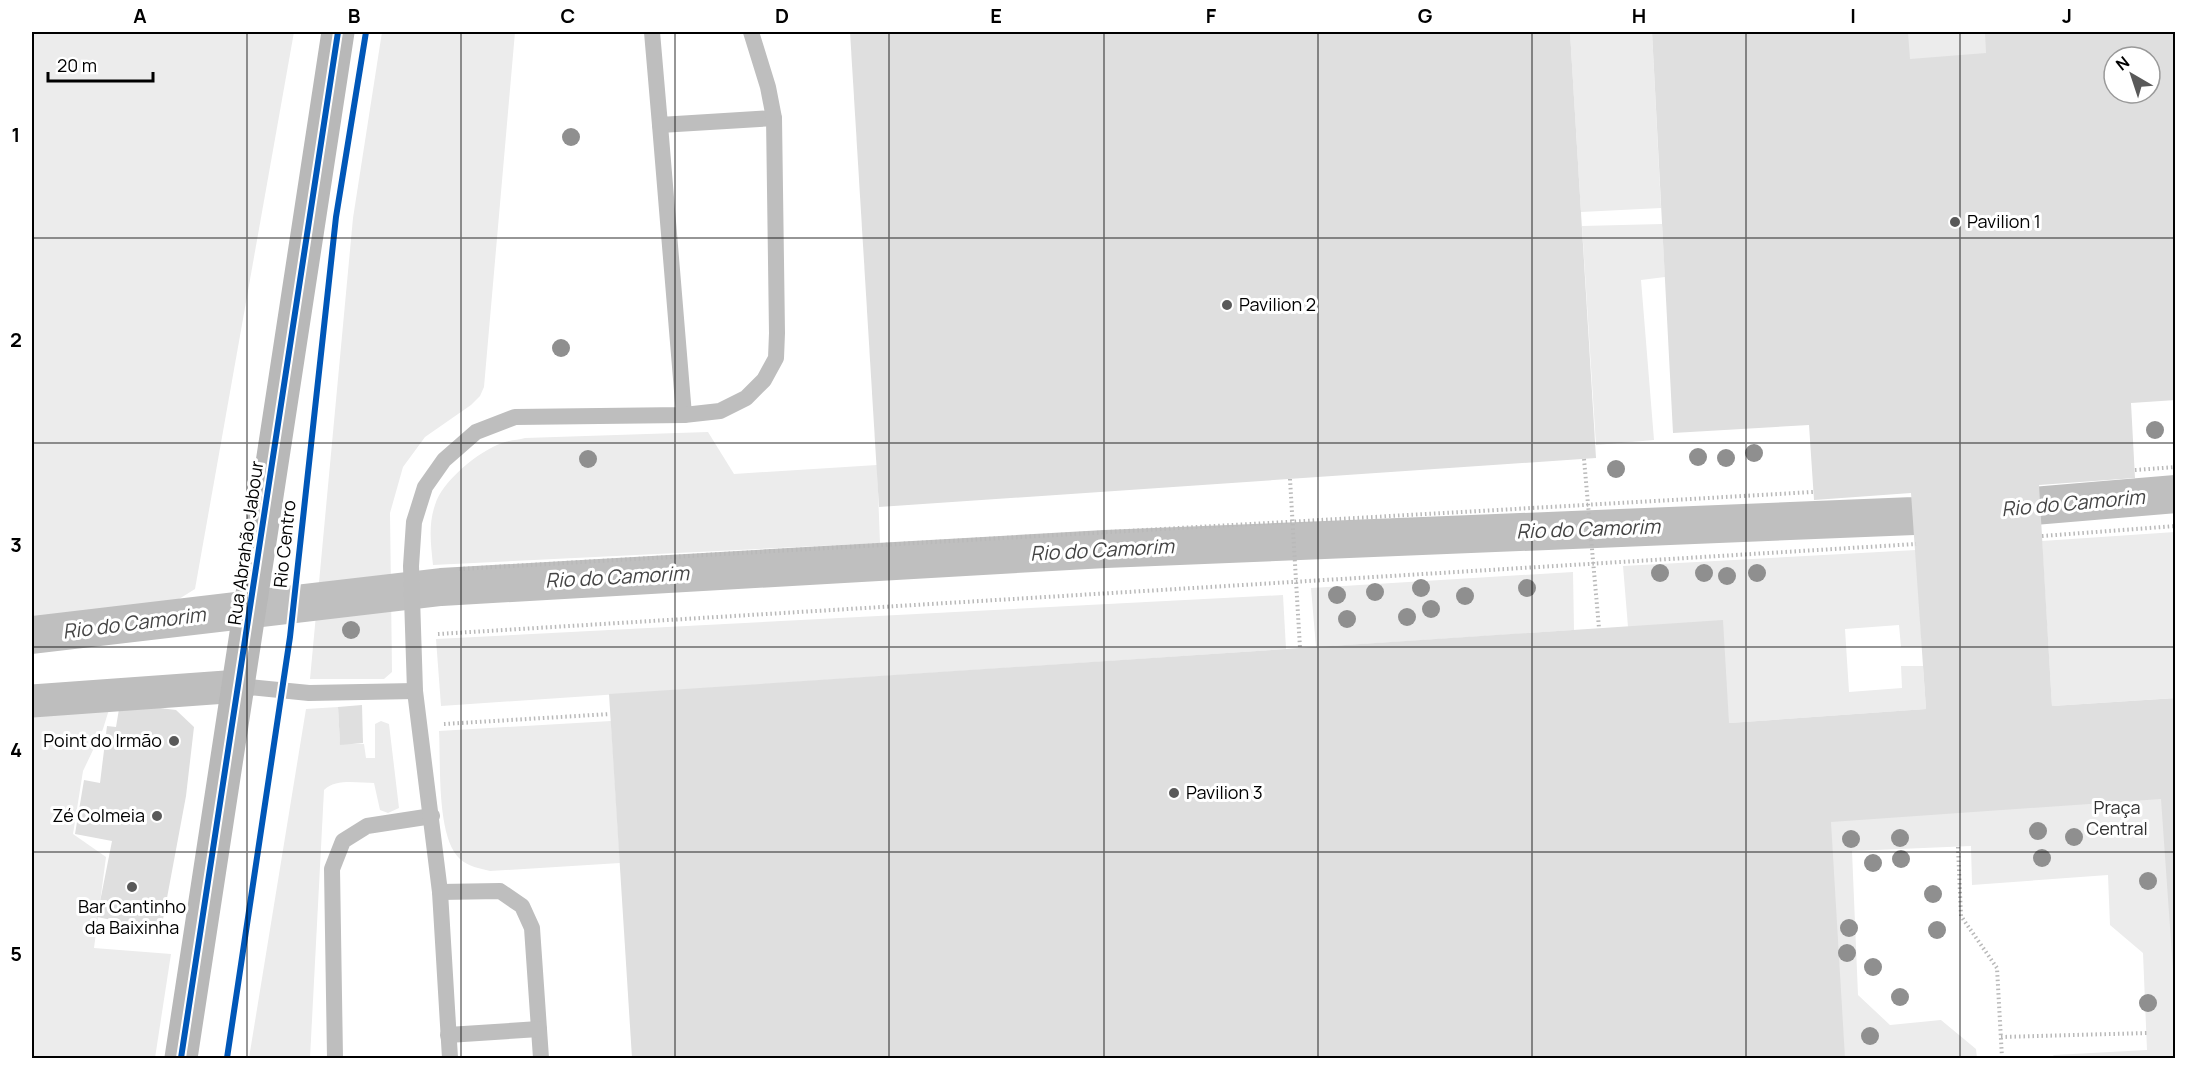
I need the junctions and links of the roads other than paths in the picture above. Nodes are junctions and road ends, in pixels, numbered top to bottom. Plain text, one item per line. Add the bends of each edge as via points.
1 (338, 32) edge
2 (652, 32) edge
3 (751, 32) edge
4 (774, 118) junction
5 (660, 125) junction
6 (684, 415) junction
7 (242, 672) junction
8 (415, 692) junction
9 (32, 701) edge
10 (432, 816) junction
11 (440, 892) junction
12 (539, 1029) junction
13 (448, 1035) junction
14 (181, 1059) edge
15 (335, 1059) edge
16 (450, 1059) edge
17 (541, 1059) edge

1 - 7 street, Rua Abrahão Jabour
2 - 5 lane
3 - 4 lane
4 - 5 lane
4 - 6 lane via 776,358 764,380 746,398 720,411
5 - 6 lane
6 - 8 lane via 515,417 476,432 444,460 425,487 414,522 411,566
7 - 8 lane via 309,693
7 - 9 street
7 - 14 street, Rua Abrahão Jabour
8 - 10 lane
10 - 11 lane
10 - 15 lane via 367,826 343,841 332,869
11 - 12 lane via 500,891 522,906 532,928
11 - 13 lane
12 - 13 lane
12 - 17 lane
13 - 16 lane

